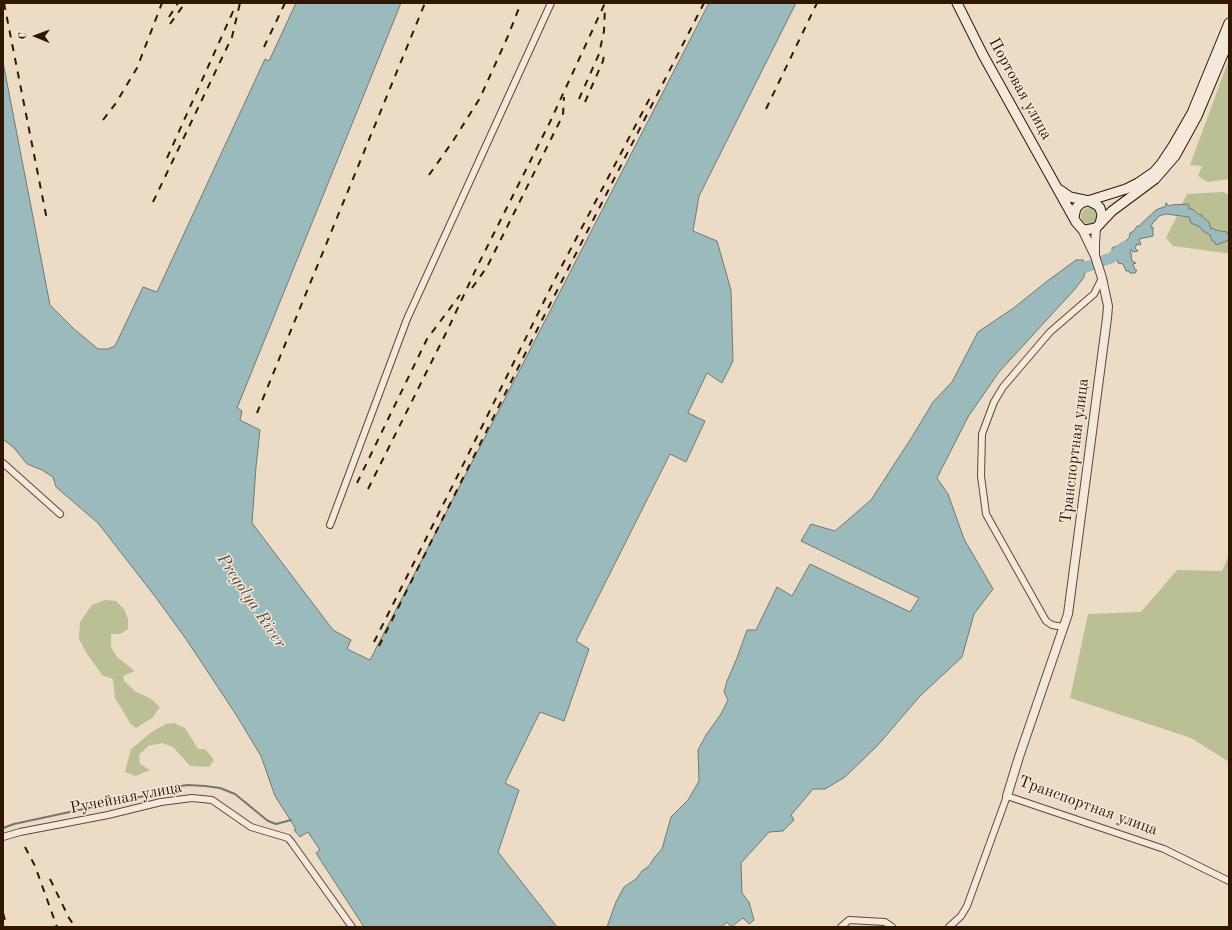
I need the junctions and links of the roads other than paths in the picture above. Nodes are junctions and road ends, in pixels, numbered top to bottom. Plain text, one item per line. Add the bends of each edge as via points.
1 (551, 3) edge
2 (957, 3) edge
3 (1229, 23) edge
4 (1229, 40) edge
5 (1059, 190) junction
6 (1089, 201) junction
7 (1074, 217) junction
8 (1098, 226) junction
9 (1082, 229) junction
10 (1095, 256) junction
11 (1102, 278) junction
12 (3, 463) edge
13 (60, 514) dead end
14 (330, 525) dead end
15 (1063, 628) junction
16 (1007, 796) junction
17 (3, 837) edge
18 (1229, 881) edge
19 (352, 927) edge
20 (841, 927) edge
21 (892, 927) edge
22 (949, 927) edge

1 - 14 street via 407,319
2 - 5 main road, Портовая улица via 983,55
3 - 6 main road via 1192,113 1161,164 1138,183
4 - 8 main road via 1197,116 1176,156 1155,179 1112,211
5 - 6 main road via 1074,198
5 - 7 main road, Портовая улица
6 - 7 main road via 1077,206
6 - 8 main road, Транспортная улица via 1100,208 1102,215
7 - 9 main road, Транспортная улица
8 - 9 main road via 1089,230
8 - 10 street, Транспортная улица via 1094,244
9 - 10 street, Транспортная улица
10 - 11 street, Транспортная улица
11 - 15 street, Транспортная улица via 1108,306 1107,318 1069,607
11 - 15 street via 1094,294 1050,332 1003,386 982,434 981,476 986,514 1046,621
12 - 13 street
15 - 16 street, Транспортная улица
16 - 18 street, Транспортная улица via 1164,849
16 - 22 street via 967,906
17 - 19 street, Ручейная улица via 161,802 192,798 212,800 251,827 285,837 292,843
20 - 21 street via 849,920 885,922

